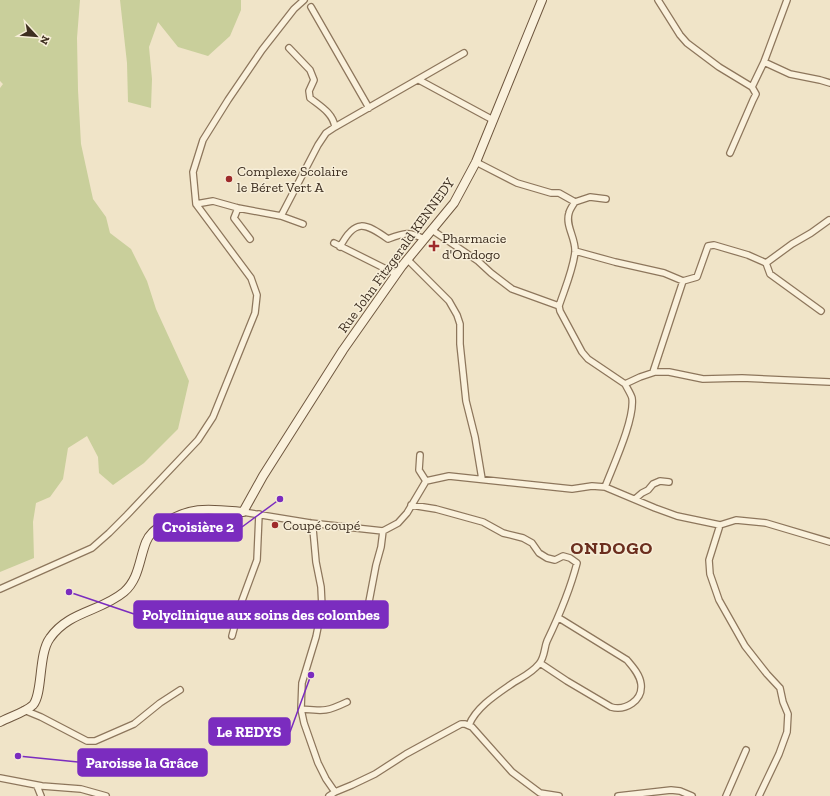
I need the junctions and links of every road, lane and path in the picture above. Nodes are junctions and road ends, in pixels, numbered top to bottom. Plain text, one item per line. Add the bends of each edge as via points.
1 (304, 0) edge
2 (542, 0) edge
3 (658, 0) edge
4 (787, 0) edge
5 (310, 8) dead end
6 (289, 48) dead end
7 (464, 53) dead end
8 (764, 62) junction
9 (419, 80) junction
10 (830, 84) edge
11 (752, 87) junction
12 (369, 108) junction
13 (493, 120) junction
14 (335, 127) junction
15 (730, 153) dead end
16 (476, 162) junction
17 (606, 199) dead end
18 (575, 202) junction
19 (196, 204) junction
20 (238, 208) junction
21 (281, 216) junction
22 (829, 220) dead end
23 (303, 224) dead end
24 (432, 230) junction
25 (250, 239) dead end
26 (424, 239) junction
27 (334, 243) dead end
28 (340, 246) junction
29 (575, 251) junction
30 (407, 259) junction
31 (766, 264) junction
32 (396, 274) junction
33 (683, 281) junction
34 (559, 306) junction
35 (821, 311) dead end
36 (653, 372) junction
37 (830, 382) edge
38 (625, 384) junction
39 (420, 455) dead end
40 (482, 479) junction
41 (426, 481) junction
42 (669, 482) dead end
43 (605, 487) junction
44 (635, 499) junction
45 (411, 505) junction
46 (243, 512) junction
47 (258, 514) junction
48 (310, 523) junction
49 (720, 525) junction
50 (383, 531) junction
51 (830, 542) edge
52 (0, 589) edge
53 (368, 607) dead end
54 (559, 618) junction
55 (232, 636) dead end
56 (540, 663) junction
57 (180, 690) dead end
58 (347, 702) dead end
59 (301, 709) junction
60 (24, 710) junction
61 (0, 722) edge
62 (468, 725) junction
63 (746, 750) dead end
64 (0, 778) edge
65 (37, 786) junction
66 (335, 792) junction
67 (639, 794) edge
68 (41, 796) edge
69 (106, 796) edge
70 (329, 796) edge
71 (559, 796) edge
72 (618, 796) edge
73 (692, 796) edge
74 (726, 796) edge
75 (759, 796) edge

1 - 19 street via 262,50 203,140 193,172
2 - 13 street, Rue John Fitzgerald KENNEDY
3 - 11 street via 687,43
4 - 8 street
5 - 12 street
6 - 14 street via 310,70 314,80 309,91 310,98 331,115
7 - 9 street
8 - 10 street via 790,74
8 - 11 street
9 - 12 street
9 - 13 street
11 - 15 street via 756,94
12 - 14 street
13 - 16 street, Rue John Fitzgerald KENNEDY
14 - 21 street via 326,133 318,145
16 - 18 street via 517,183 559,194
16 - 24 street, Rue John Fitzgerald KENNEDY via 454,203
17 - 18 street via 590,197
18 - 29 street via 569,213 568,224
19 - 20 street via 213,201
19 - 52 street via 251,278 257,295 255,313 213,416 198,440 123,520 92,548
20 - 21 street
20 - 25 street via 234,218
21 - 23 street
22 - 31 street
24 - 26 street, Rue John Fitzgerald KENNEDY
24 - 34 street via 458,246 512,289
26 - 28 street via 413,234 388,239 370,227 360,225 347,233
26 - 30 street, Rue John Fitzgerald KENNEDY
27 - 28 street
28 - 32 street
29 - 33 street via 664,272
29 - 34 street
30 - 32 street, Rue John Fitzgerald KENNEDY
30 - 40 street via 449,301 457,315 460,324 466,401
31 - 33 street via 748,255 711,245 708,246 697,276
31 - 35 street via 770,274
32 - 46 street, Rue John Fitzgerald KENNEDY via 330,368
33 - 36 street
34 - 38 street via 582,352 588,359
36 - 37 street via 669,372 703,379
36 - 38 street
38 - 43 street via 632,397 631,414
39 - 41 street via 420,470
40 - 41 street via 449,476
40 - 43 street via 572,489
41 - 45 street
42 - 44 street via 660,481 653,484
43 - 44 street
44 - 49 street via 677,516
45 - 50 street via 398,523
45 - 54 street via 483,522 503,533 532,543 539,553 547,558 555,560 563,556 577,563
46 - 47 street
46 - 60 street via 186,512 173,517 152,532 145,543 137,574 124,592 109,602 67,621 50,638 44,650 35,700 32,706
47 - 48 street
47 - 55 street via 257,560
48 - 50 street
48 - 59 street via 313,529 322,607 302,683
49 - 51 street via 736,520 749,520
49 - 75 street via 709,560 710,574 720,600 745,646 780,688 788,714 787,732
50 - 53 street
54 - 56 street via 547,641
54 - 56 street via 627,660 635,669 641,684 638,698 634,703 617,709 611,707
56 - 62 street via 479,710
57 - 60 street via 134,724 95,741 88,741
58 - 59 street via 332,710
59 - 66 street via 318,763
60 - 61 street
62 - 66 street via 461,724 365,779
62 - 71 street via 512,772 540,793
63 - 74 street
64 - 65 street
65 - 68 street
65 - 69 street via 81,789
66 - 70 street
67 - 72 street
67 - 73 street via 671,790

